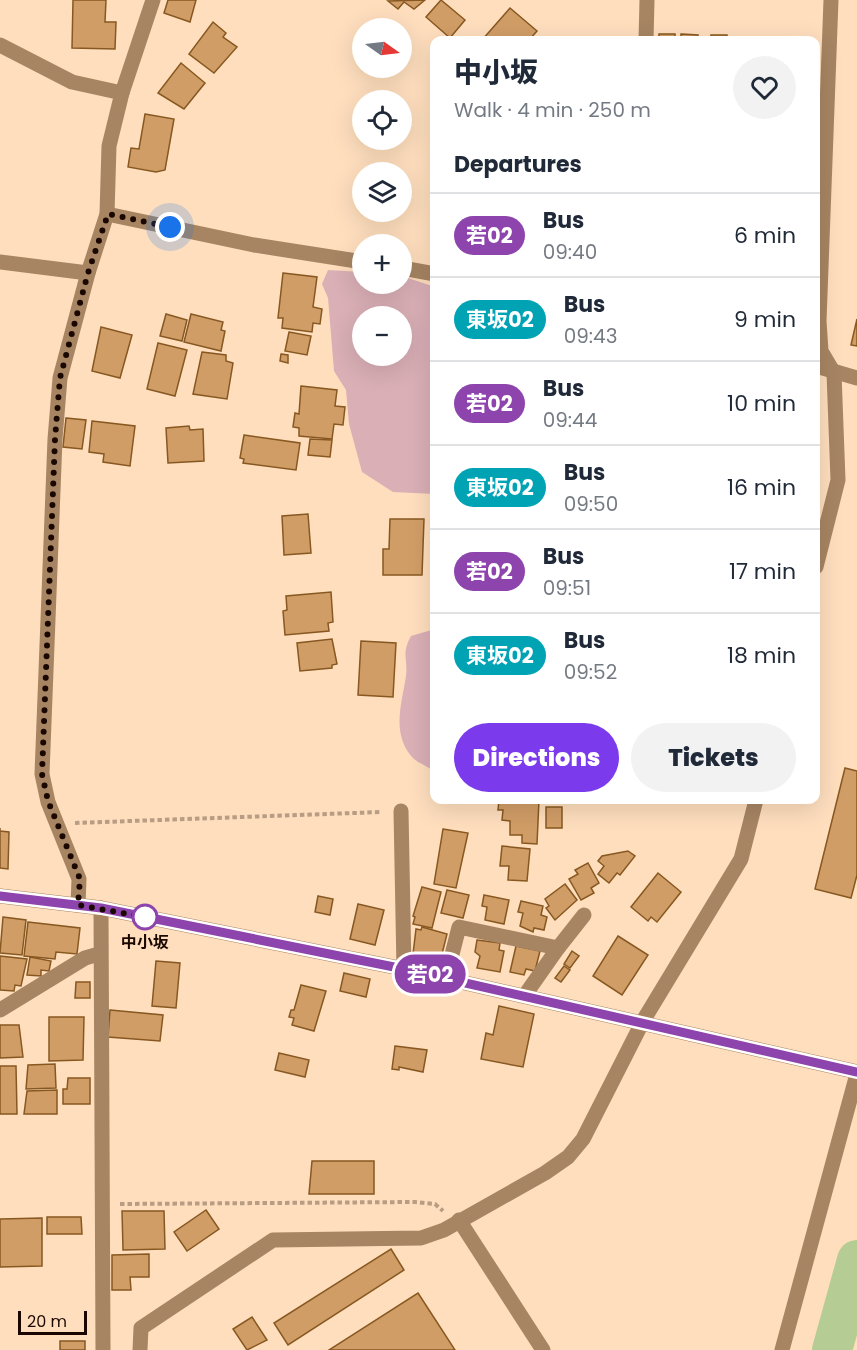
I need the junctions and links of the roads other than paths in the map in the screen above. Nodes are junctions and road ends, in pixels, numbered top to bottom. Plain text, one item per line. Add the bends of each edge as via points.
1 (153, 0) edge
2 (647, 0) edge
3 (831, 0) edge
4 (646, 36) edge
5 (0, 45) edge
6 (122, 93) junction
7 (821, 207) edge
8 (108, 214) junction
9 (352, 260) edge
10 (0, 262) edge
11 (820, 264) edge
12 (412, 270) edge
13 (88, 273) junction
14 (430, 273) edge
15 (820, 336) edge
16 (820, 368) edge
17 (834, 373) junction
18 (857, 378) edge
19 (820, 551) edge
20 (755, 804) edge
21 (401, 811) road end
22 (0, 897) edge
23 (78, 905) junction
24 (101, 908) junction
25 (584, 915) dead end
26 (558, 948) junction
27 (99, 954) junction
28 (404, 969) junction
29 (446, 978) junction
30 (525, 995) junction
31 (0, 1010) edge
32 (643, 1021) junction
33 (857, 1073) edge
34 (459, 1220) junction
35 (103, 1350) edge
36 (140, 1350) edge
37 (543, 1350) edge
38 (782, 1350) edge

1 - 6 street
2 - 4 street
3 - 7 street
5 - 6 street via 72,82
6 - 8 street via 109,146
7 - 11 street
8 - 9 street via 254,245
8 - 13 street
10 - 13 street
12 - 14 street
13 - 23 street via 60,378 42,774 80,879
15 - 17 street via 821,351
16 - 17 street
17 - 18 street
17 - 19 street via 838,480
20 - 32 street via 741,860
21 - 28 street
22 - 23 street
23 - 24 street
24 - 27 street
24 - 28 street
25 - 26 street
26 - 29 street via 459,927
26 - 30 street
27 - 31 street via 85,958
27 - 35 street
28 - 29 street
29 - 30 street
30 - 32 street
32 - 33 street
32 - 34 street via 583,1139 568,1157
33 - 38 street
34 - 36 street via 421,1238 273,1240 141,1328
34 - 37 street

